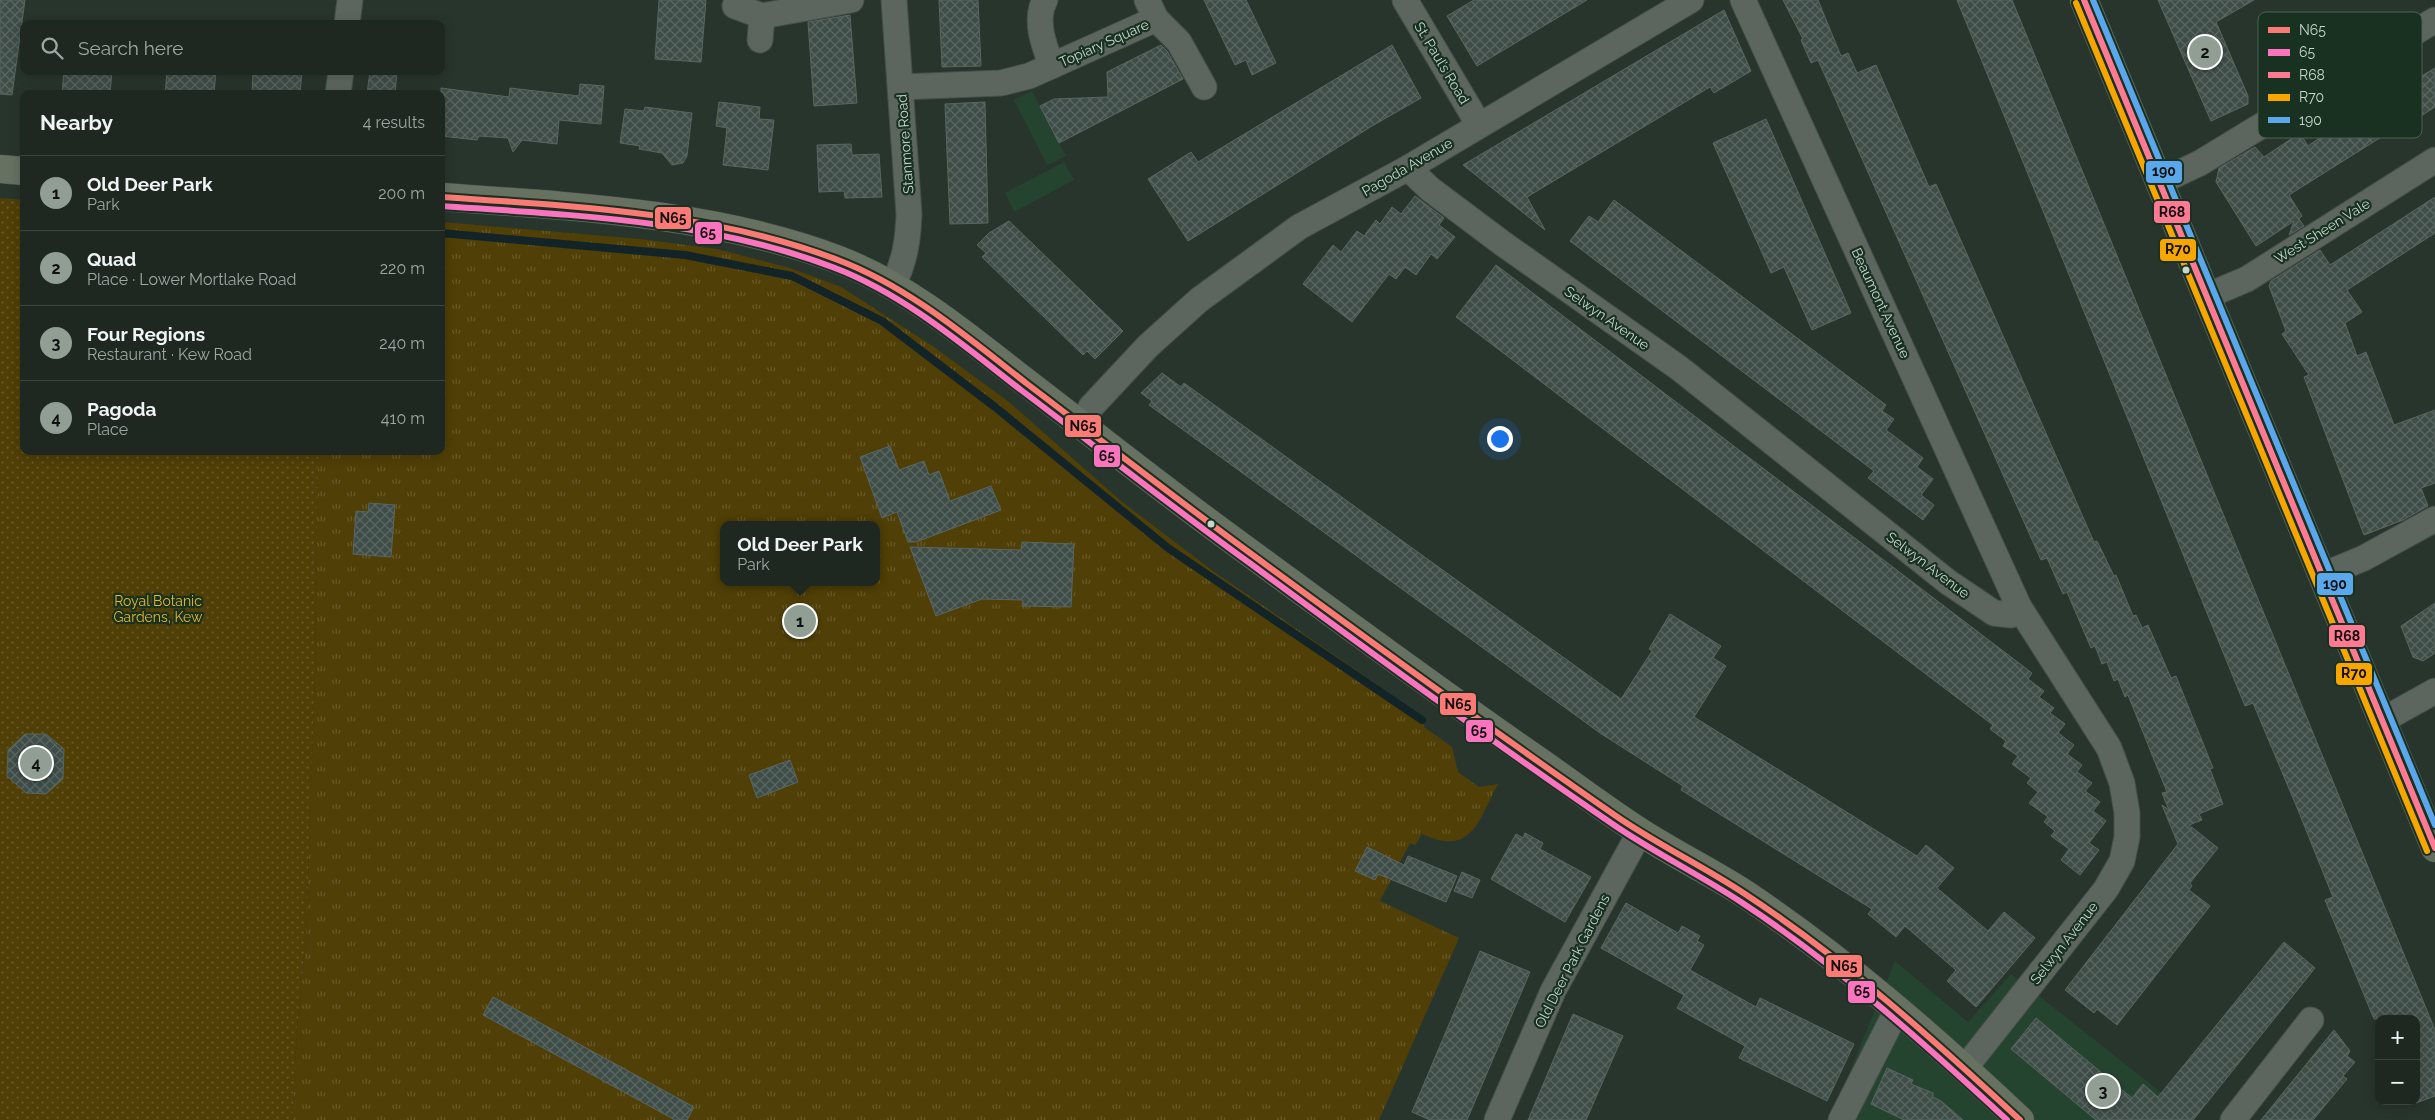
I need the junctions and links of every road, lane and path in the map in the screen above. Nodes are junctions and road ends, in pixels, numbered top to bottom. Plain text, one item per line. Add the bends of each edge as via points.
1 (350, 0) edge
2 (851, 0) edge
3 (894, 0) edge
4 (1044, 0) edge
5 (1405, 0) edge
6 (1691, 0) edge
7 (1743, 0) edge
8 (2090, 3) edge
9 (735, 6) dead end
10 (1151, 10) edge
11 (348, 20) edge
12 (2435, 20) edge
13 (2422, 28) edge
14 (1052, 66) junction
15 (340, 75) edge
16 (901, 87) junction
17 (1204, 87) dead end
18 (339, 90) edge
19 (1479, 125) junction
20 (2258, 128) edge
21 (2435, 160) edge
22 (1408, 168) junction
23 (0, 169) edge
24 (20, 170) edge
25 (2160, 182) junction
26 (445, 197) edge
27 (893, 285) junction
28 (2206, 296) junction
29 (1082, 425) junction
30 (2435, 519) edge
31 (2323, 575) junction
32 (2019, 607) junction
33 (2435, 691) edge
34 (2383, 720) junction
35 (1640, 832) junction
36 (2432, 832) edge
37 (1897, 1010) junction
38 (2311, 1020) dead end
39 (1965, 1068) junction
40 (1497, 1120) edge
41 (1841, 1120) edge
42 (2020, 1120) edge
43 (2233, 1120) edge

1 - 11 street
2 - 9 street via 761,28
3 - 16 street, Stanmore Road
4 - 14 street, Topiary Square via 1041,7 1042,39
5 - 19 street, St. Paul’s Road
6 - 19 street, Pagoda Avenue
7 - 32 street, Beaumont Avenue
8 - 25 highway
10 - 14 street, Topiary Square
10 - 17 street, Topiary Square via 1179,42
12 - 13 street
14 - 16 street, Topiary Square via 1002,83
15 - 18 street
16 - 27 street, Stanmore Road via 908,233 904,262
19 - 22 street, Pagoda Avenue
20 - 25 street via 2200,163
21 - 28 street, West Sheen Vale via 2247,278
22 - 29 street, Pagoda Avenue via 1299,227 1199,300 1148,346 1091,407
22 - 32 street, Selwyn Avenue via 1430,189 1502,243 1679,368 1948,582 1994,613 2010,615
23 - 24 main road
25 - 28 highway
26 - 27 main road via 534,203 678,219 796,245 839,260
27 - 29 main road
28 - 31 highway
29 - 35 main road via 1143,475 1353,629
30 - 31 street via 2364,558
31 - 34 highway
32 - 39 street, Selwyn Avenue via 2109,748 2122,784 2127,837 2122,861 2106,889
33 - 34 street
34 - 36 highway
35 - 37 main road via 1742,893 1830,954
35 - 40 street, Old Deer Park Gardens via 1553,991
37 - 39 main road
37 - 41 street
38 - 43 street
39 - 42 main road

